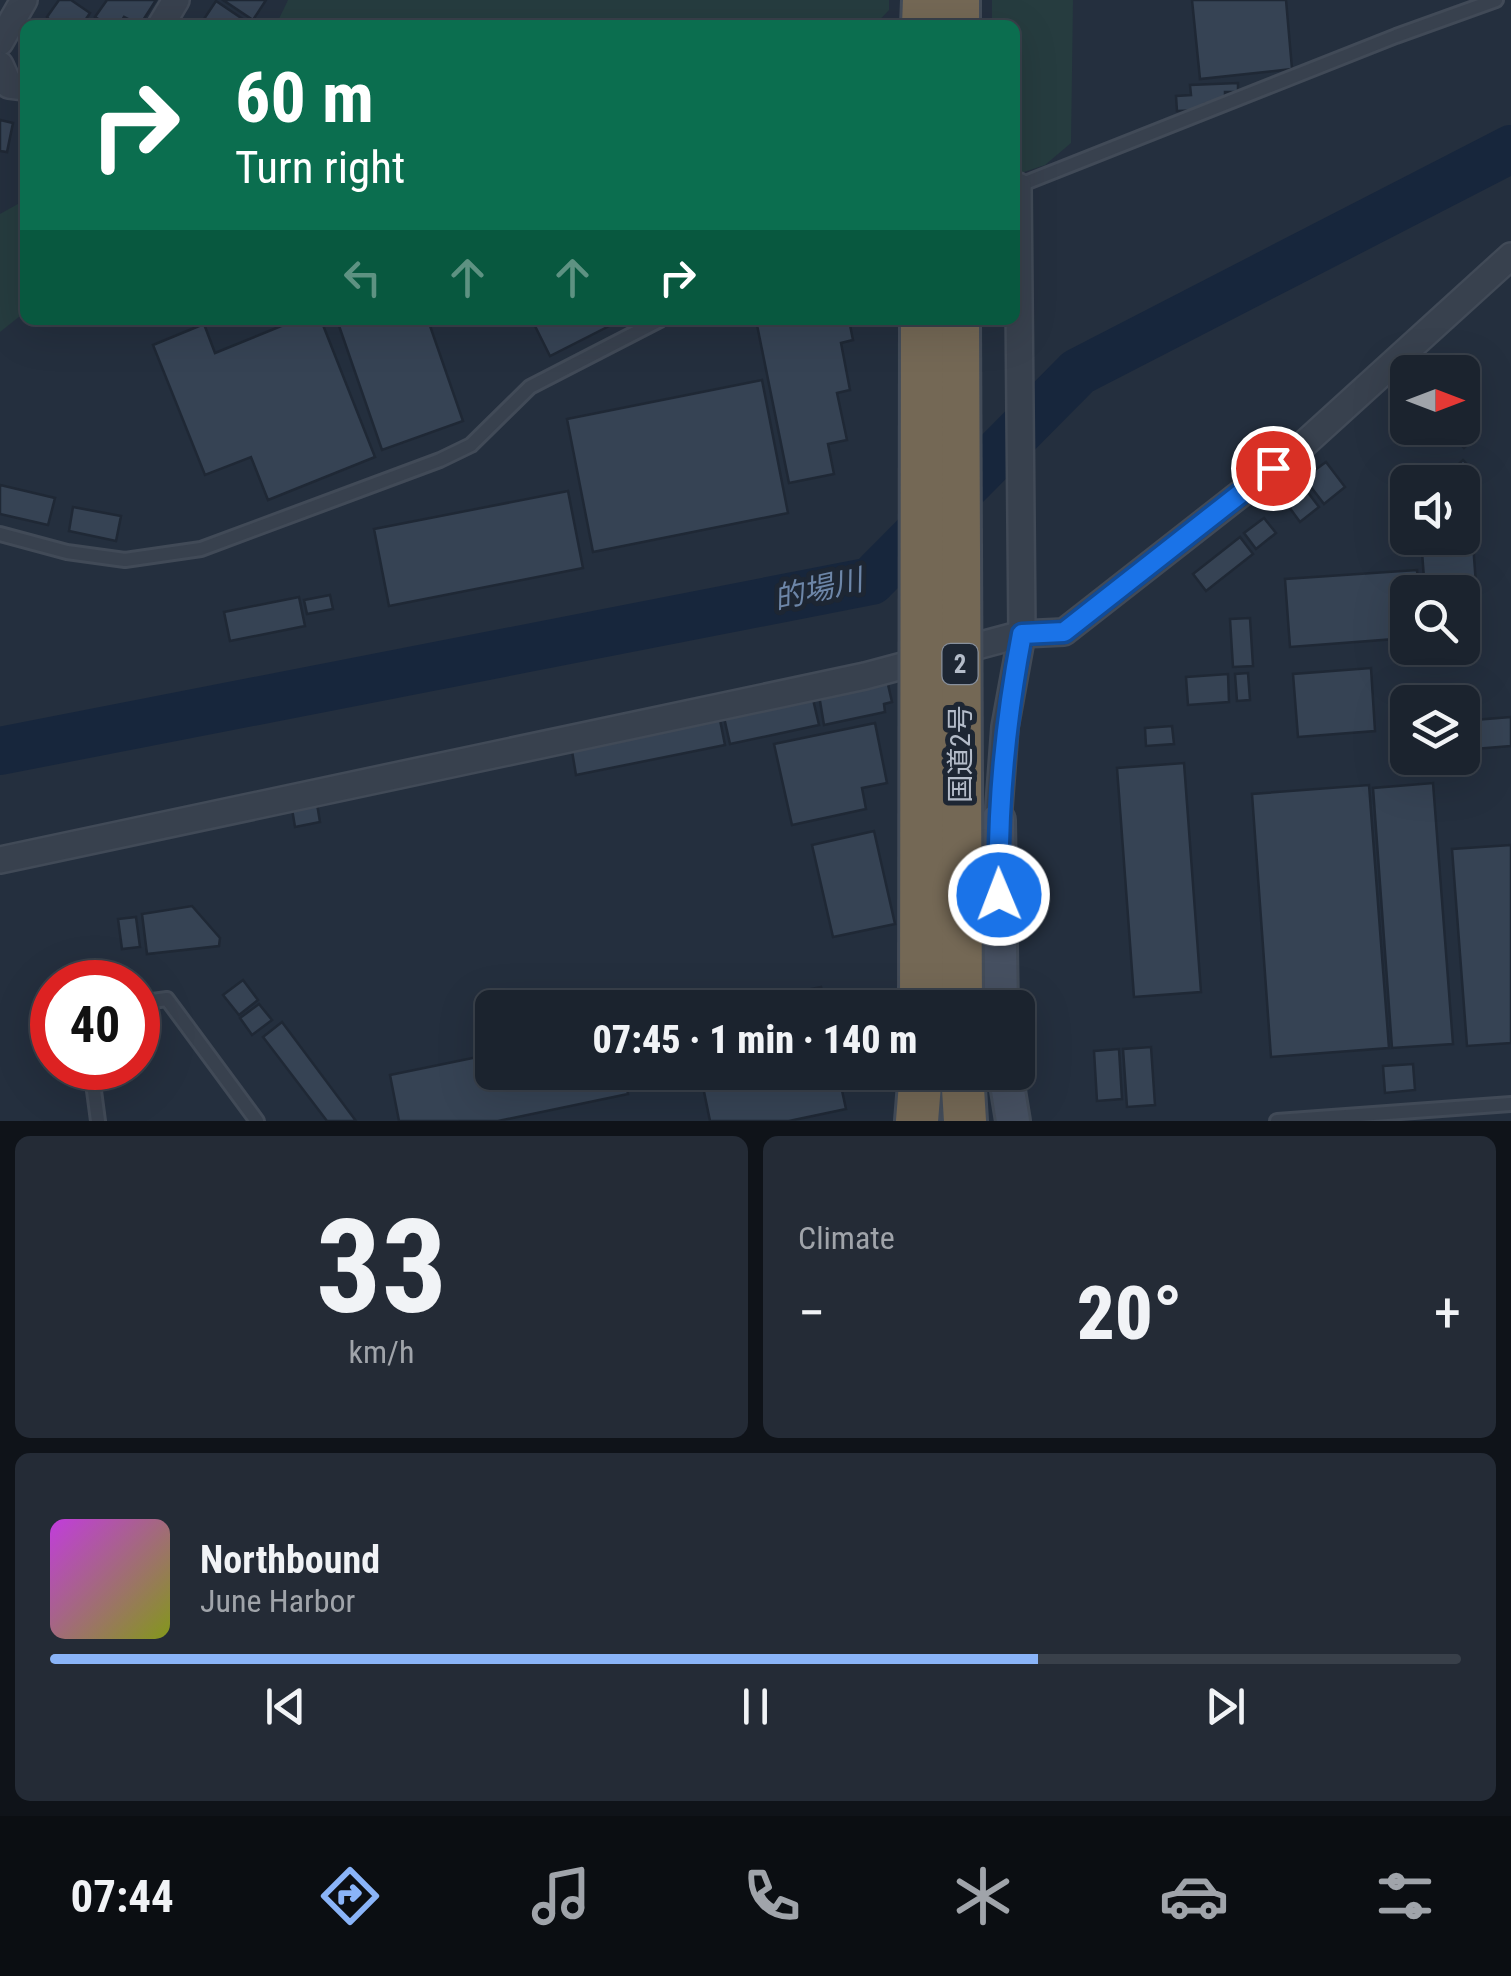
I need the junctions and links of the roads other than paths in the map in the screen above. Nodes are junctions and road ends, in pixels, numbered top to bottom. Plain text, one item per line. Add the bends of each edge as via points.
1 (24, 0) edge
2 (1496, 0) edge
3 (0, 42) edge
4 (0, 66) edge
5 (20, 86) edge
6 (1020, 185) edge
7 (1511, 256) edge
8 (650, 325) edge
9 (922, 325) edge
10 (958, 325) edge
11 (1019, 325) edge
12 (0, 534) edge
13 (1022, 634) junction
14 (998, 820) joint
15 (0, 860) edge
16 (921, 990) edge
17 (961, 990) edge
18 (1001, 990) edge
19 (160, 1000) edge
20 (94, 1090) edge
21 (920, 1090) edge
22 (962, 1090) edge
23 (1008, 1090) edge
24 (1511, 1104) edge
25 (98, 1121) edge
26 (257, 1121) edge
27 (919, 1121) edge
28 (963, 1121) edge
29 (1013, 1121) edge
30 (1277, 1121) edge

1 - 3 street
2 - 6 lane
4 - 5 street via 9,85
7 - 13 street via 1303,445 1079,621 1064,632
8 - 12 lane via 530,386 471,446 201,548 125,560
9 - 16 highway, 国道2号 / 2, bridge
10 - 17 highway, 国道2号 / 2, bridge
11 - 13 street
13 - 14 street
13 - 15 street via 846,680
14 - 18 street
19 - 26 lane via 167,999
20 - 25 lane
21 - 27 highway
22 - 28 highway
23 - 29 street
24 - 30 lane

